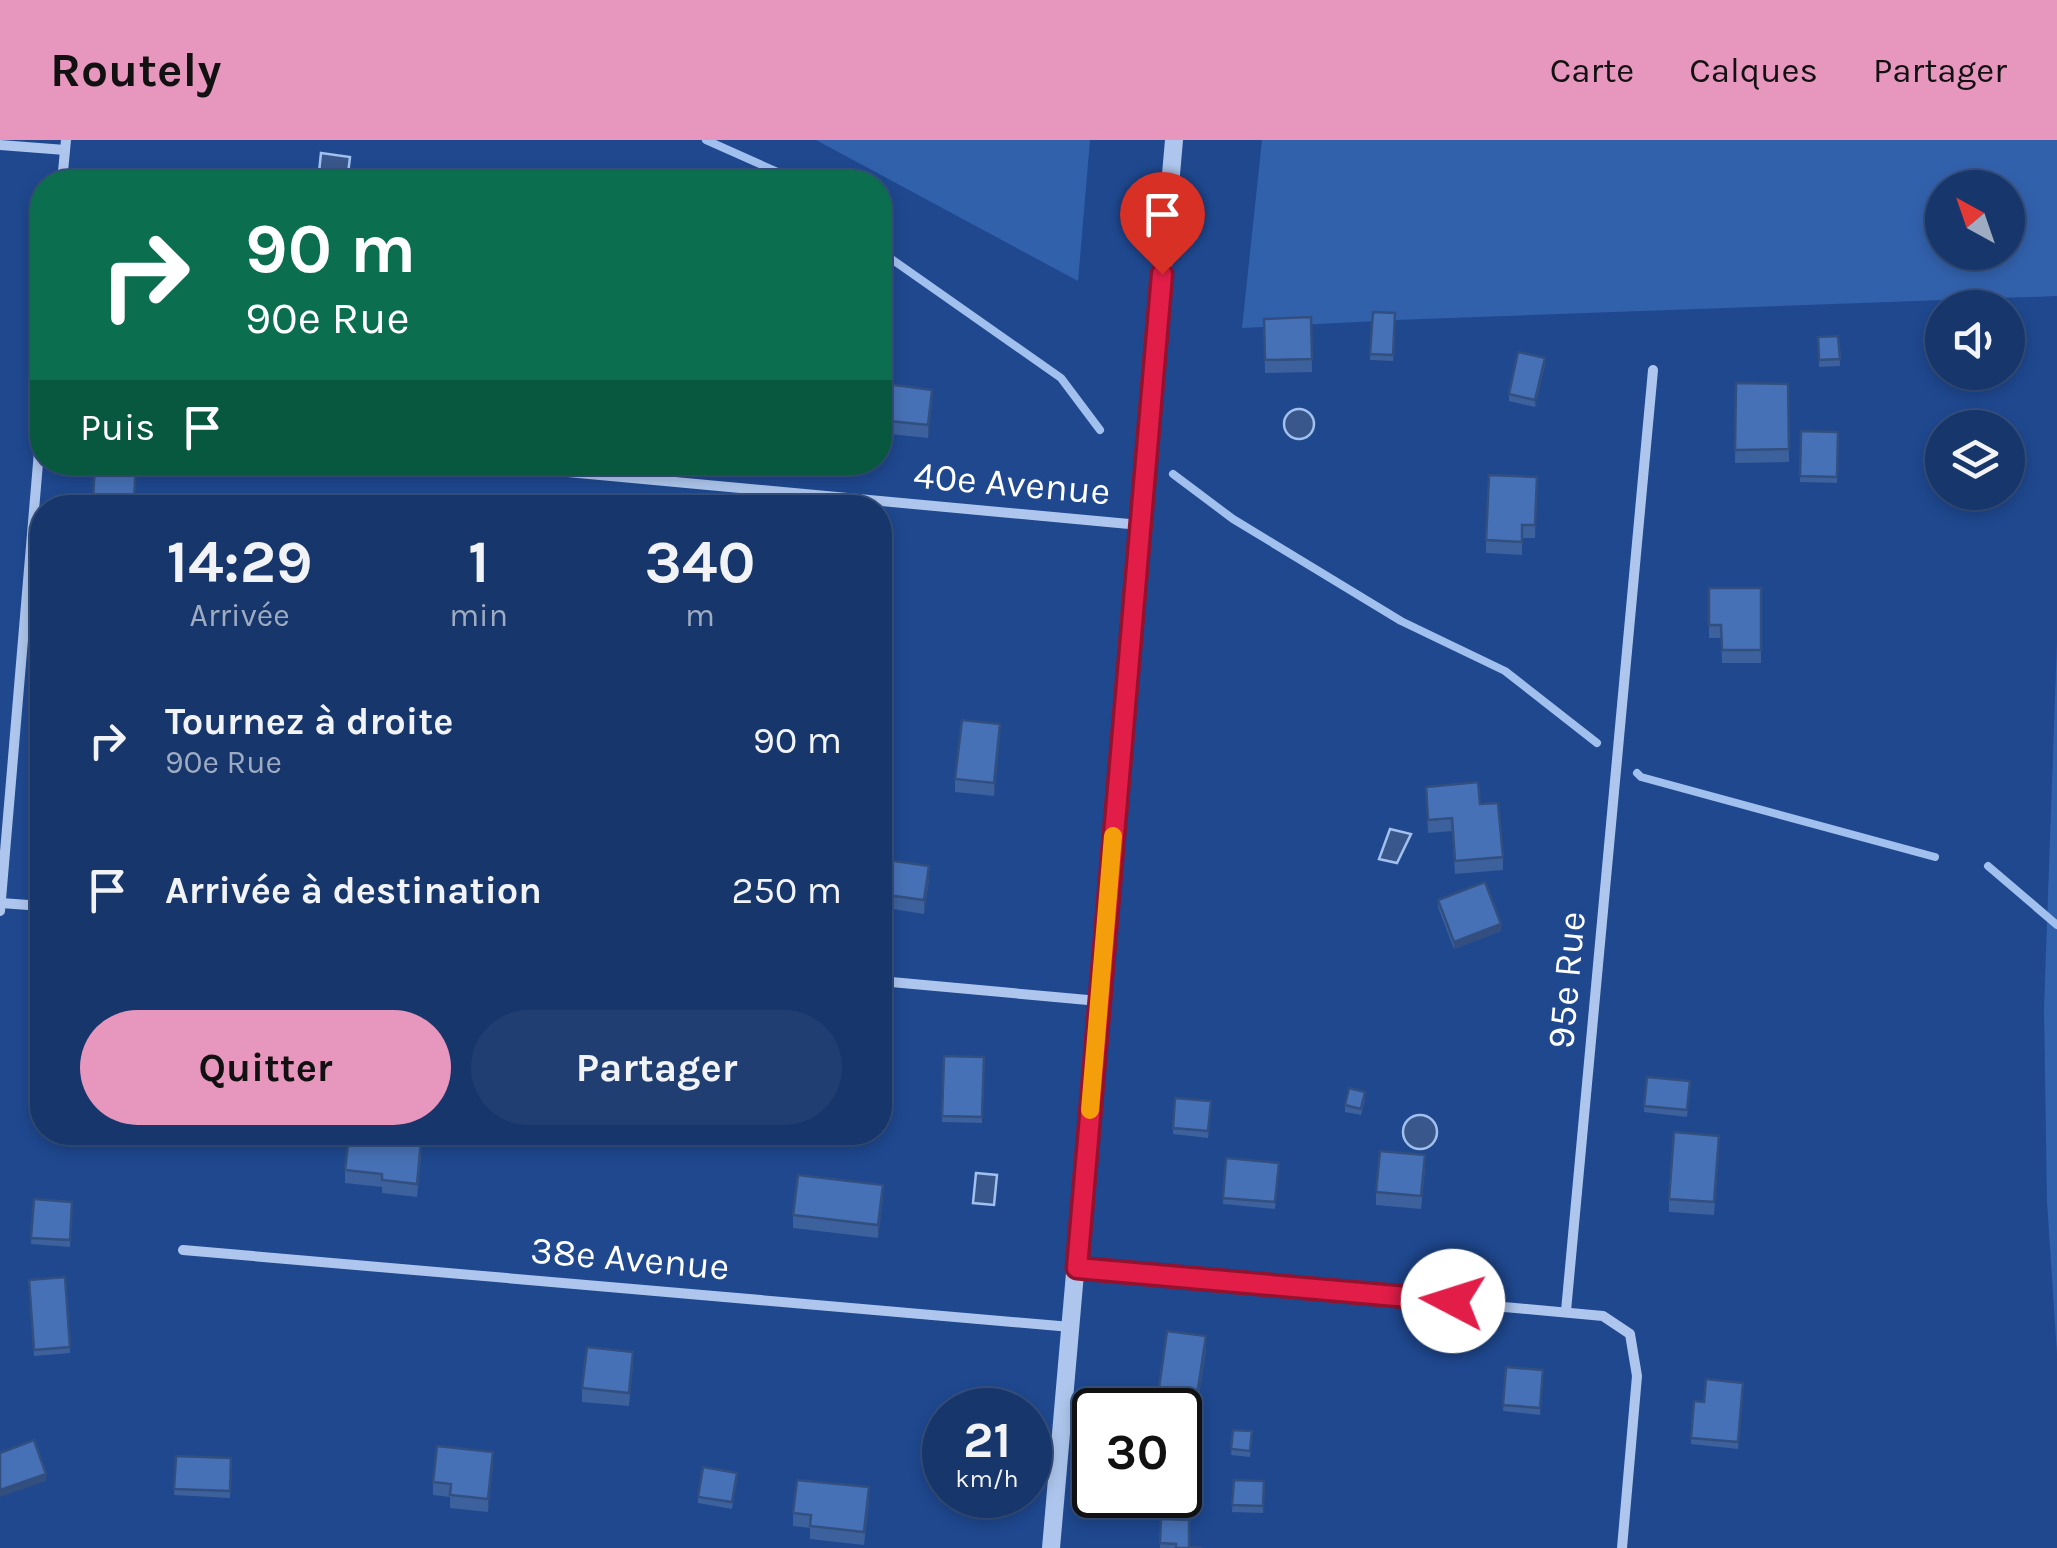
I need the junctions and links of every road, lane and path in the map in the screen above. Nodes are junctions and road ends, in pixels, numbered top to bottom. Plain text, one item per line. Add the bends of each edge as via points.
1 (1174, 140) edge
2 (0, 145) edge
3 (66, 145) edge
4 (63, 170) edge
5 (1653, 370) dead end
6 (598, 475) edge
7 (811, 495) edge
8 (892, 503) edge
9 (1140, 526) junction
10 (30, 559) edge
11 (1, 903) edge
12 (30, 905) edge
13 (0, 911) edge
14 (892, 981) edge
15 (1099, 1001) junction
16 (183, 1250) dead end
17 (1077, 1268) junction
18 (1566, 1311) junction
19 (1072, 1327) junction
20 (1052, 1548) edge
21 (1622, 1548) edge

1 - 9 street
2 - 3 street
3 - 4 street
5 - 18 street, 95e Rue
6 - 7 street, 40e Avenue
8 - 9 street, 40e Avenue
9 - 15 street
10 - 11 street
11 - 12 street
11 - 13 street
14 - 15 street
15 - 17 street
16 - 19 street, 38e Avenue
17 - 18 street
17 - 19 street
18 - 21 street via 1603,1316 1630,1334 1637,1376
19 - 20 street

